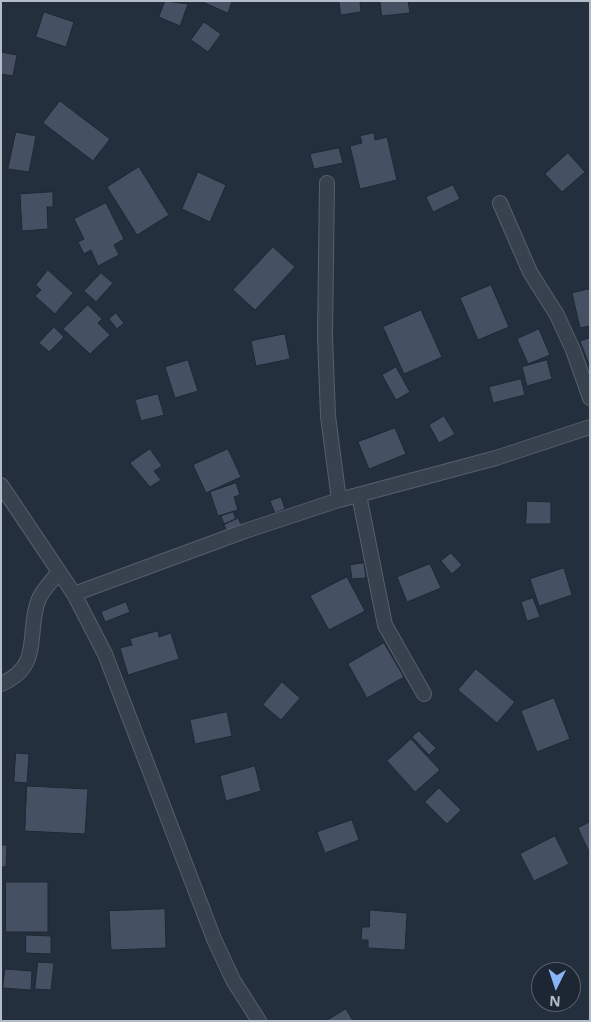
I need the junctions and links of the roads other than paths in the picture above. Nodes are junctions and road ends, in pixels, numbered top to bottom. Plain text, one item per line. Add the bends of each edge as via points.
1 (327, 183) dead end
2 (500, 203) dead end
3 (590, 398) edge
4 (590, 427) edge
5 (1, 485) edge
6 (358, 495) junction
7 (338, 500) junction
8 (59, 572) junction
9 (74, 594) junction
10 (1, 684) edge
11 (424, 694) dead end
12 (259, 1021) edge

1 - 7 street via 325,337 328,416
2 - 3 street via 530,272 569,341
4 - 6 street via 496,458
5 - 8 street
6 - 7 street
6 - 11 street via 385,625
7 - 9 street
8 - 9 street
8 - 10 street via 38,601 27,663 17,676
9 - 12 street via 104,654 214,939 233,980

